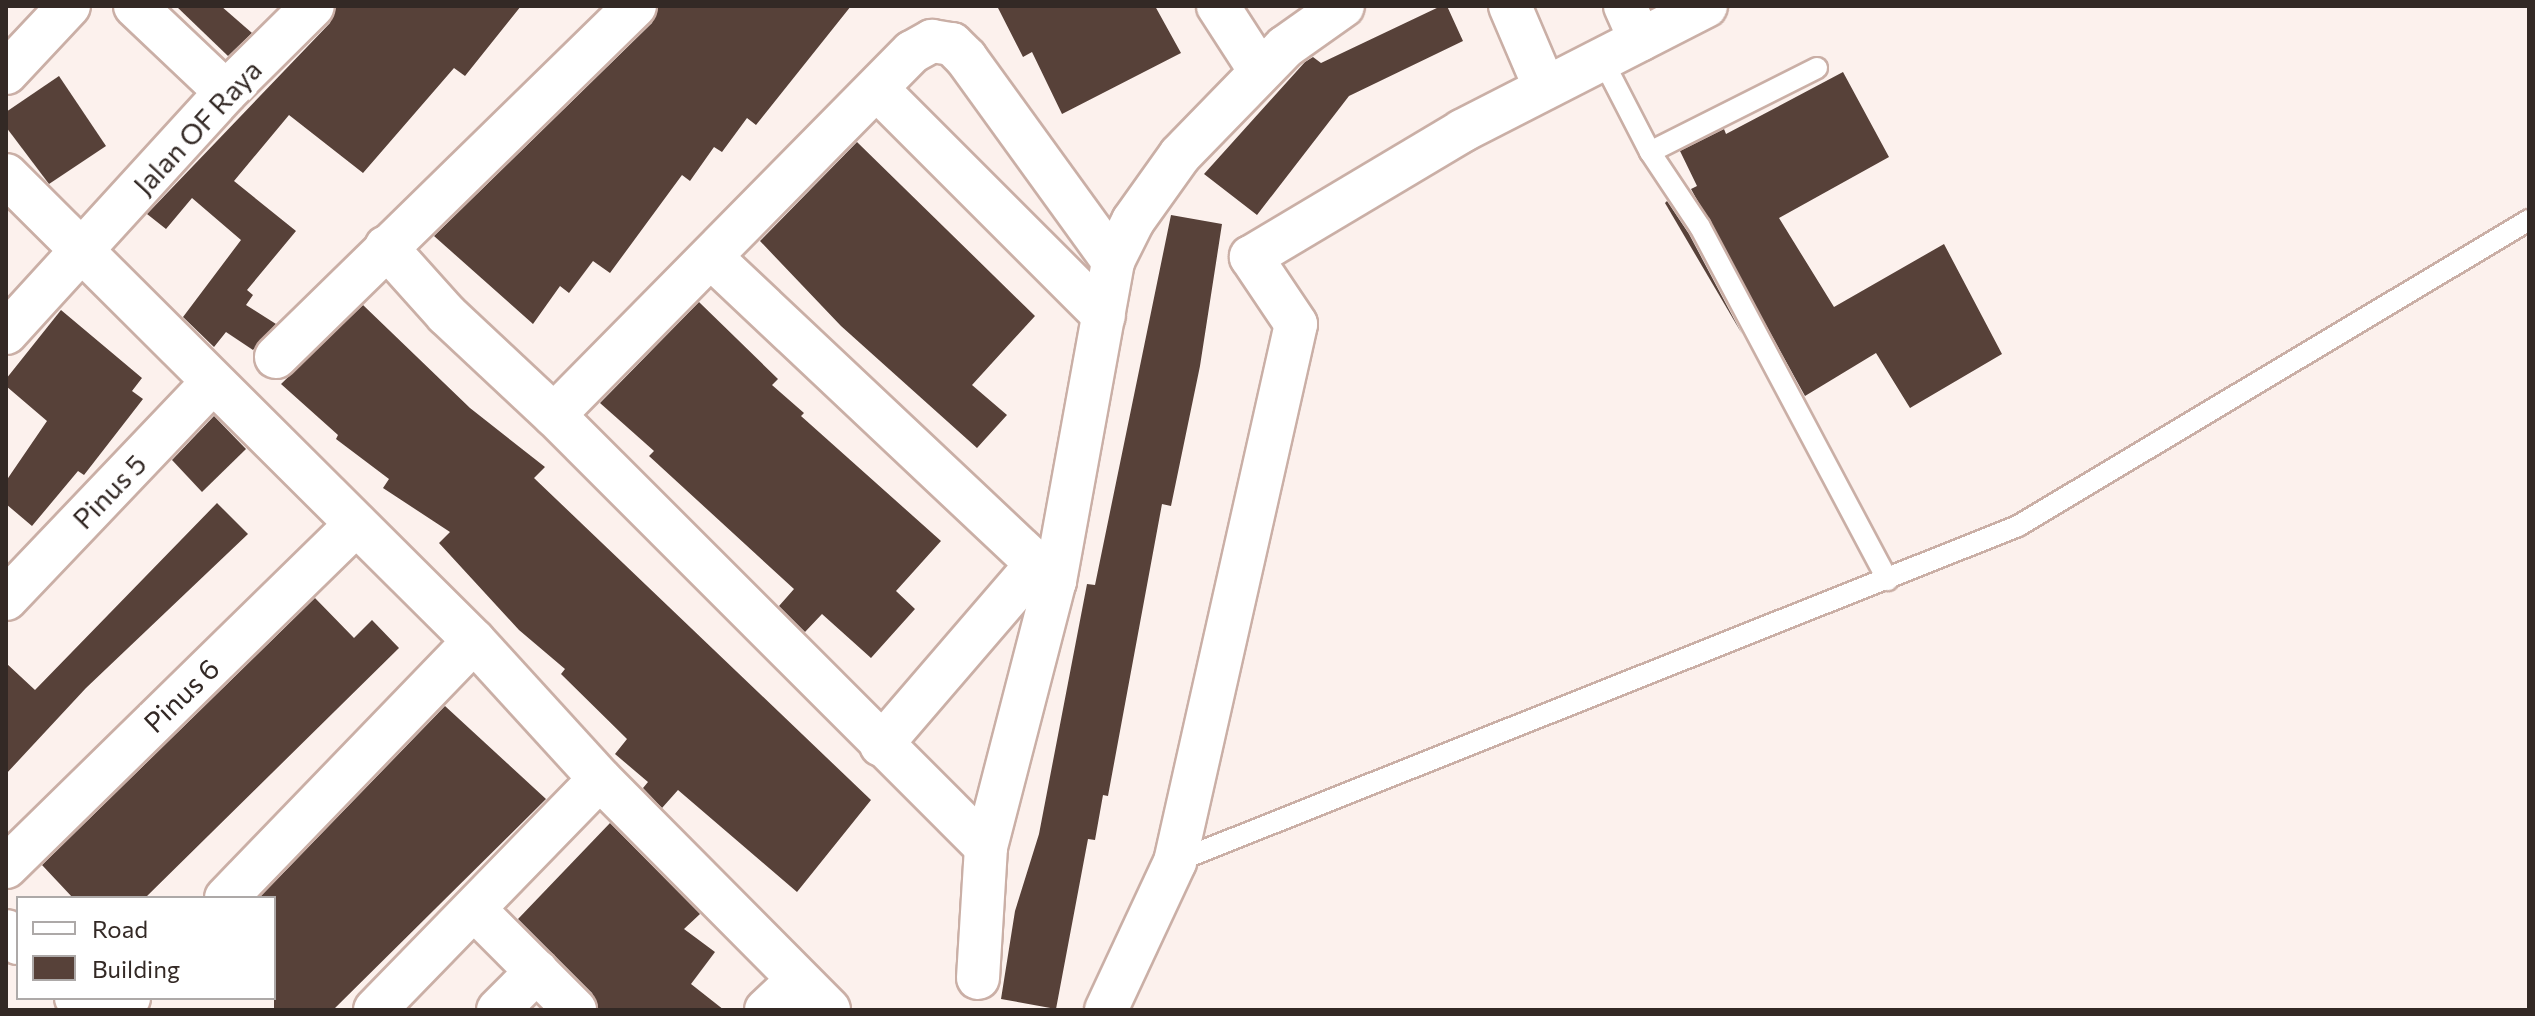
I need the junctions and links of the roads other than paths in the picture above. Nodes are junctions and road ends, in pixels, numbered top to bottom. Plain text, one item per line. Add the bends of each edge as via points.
1 (69, 6) edge
2 (135, 6) edge
3 (313, 6) edge
4 (635, 6) edge
5 (1218, 6) edge
6 (1343, 6) edge
7 (1510, 6) edge
8 (1706, 6) edge
9 (1632, 23) edge
10 (1601, 57) junction
11 (1817, 68) dead end
12 (1260, 71) junction
13 (6, 73) edge
14 (1545, 88) junction
15 (879, 91) junction
16 (226, 92) junction
17 (1650, 152) junction
18 (6, 175) edge
19 (2529, 220) edge
20 (386, 247) junction
21 (84, 251) junction
22 (713, 259) junction
23 (1113, 261) junction
24 (1104, 316) junction
25 (6, 333) edge
26 (276, 357) dead end
27 (212, 383) junction
28 (554, 415) junction
29 (356, 524) junction
30 (1045, 573) junction
31 (1888, 580) junction
32 (6, 599) edge
33 (474, 641) junction
34 (881, 745) junction
35 (600, 779) junction
36 (986, 847) junction
37 (1175, 862) junction
38 (6, 867) edge
39 (228, 896) edge
40 (474, 909) junction
41 (537, 971) junction
42 (978, 978) dead end
43 (798, 980) junction
44 (375, 1010) edge
45 (498, 1010) edge
46 (575, 1010) edge
47 (766, 1010) edge
48 (829, 1010) edge
49 (1106, 1010) edge

1 - 13 street
2 - 16 street
3 - 16 street, Jalan OF Raya
4 - 20 street
5 - 12 street
6 - 12 street
7 - 14 street
8 - 9 street
9 - 10 street
10 - 14 street
10 - 17 lane
11 - 17 lane
12 - 23 street via 1180,155 1133,221
14 - 37 street via 1251,257 1296,324
15 - 22 street
15 - 23 street via 912,52 932,41 952,44
15 - 24 street
16 - 21 street, Jalan OF Raya
17 - 31 lane via 1700,227
18 - 21 street
19 - 31 lane via 2018,526
20 - 26 street
20 - 28 street via 447,315
21 - 25 street, Jalan OF Raya
21 - 27 street
22 - 28 street
22 - 30 street
23 - 24 street
24 - 30 street
27 - 29 street
27 - 32 street, Pinus 5
28 - 34 street
29 - 33 street
29 - 38 street, Pinus 6
30 - 34 street
30 - 36 street
31 - 37 lane
33 - 35 street
33 - 39 street
34 - 36 street
35 - 40 street
35 - 43 street
36 - 42 street
37 - 49 street
40 - 41 street
40 - 44 street
41 - 45 street
41 - 46 street
43 - 47 street
43 - 48 street

